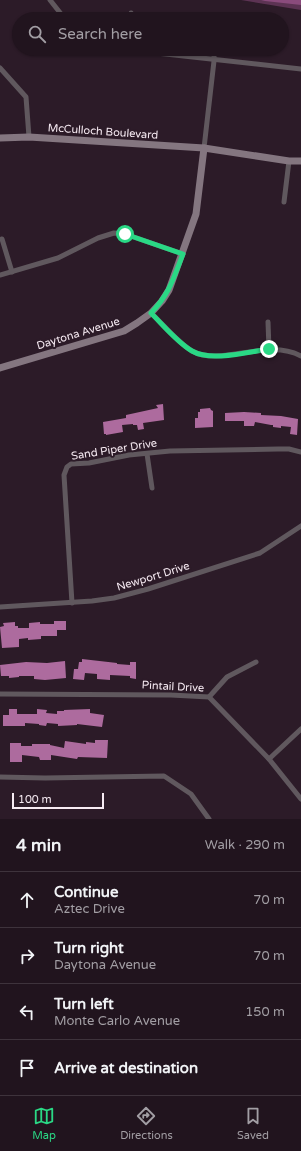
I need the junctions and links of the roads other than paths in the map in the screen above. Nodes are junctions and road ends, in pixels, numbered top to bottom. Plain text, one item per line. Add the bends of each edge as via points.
1 (50, 0) edge
2 (59, 12) edge
3 (181, 56) edge
4 (214, 56) edge
5 (214, 60) junction
6 (0, 68) edge
7 (301, 69) edge
8 (29, 137) junction
9 (0, 138) edge
10 (204, 148) junction
11 (289, 161) junction
12 (301, 161) edge
13 (284, 202) dead end
14 (2, 239) dead end
15 (183, 254) junction
16 (12, 272) junction
17 (0, 275) edge
18 (151, 313) junction
19 (268, 322) dead end
20 (269, 349) junction
21 (301, 356) edge
22 (0, 368) edge
23 (301, 452) edge
24 (147, 454) junction
25 (152, 488) dead end
26 (301, 526) edge
27 (72, 602) junction
28 (0, 607) edge
29 (256, 662) dead end
30 (0, 694) edge
31 (209, 697) junction
32 (301, 729) edge
33 (269, 759) junction
34 (0, 777) edge
35 (301, 799) edge
36 (206, 818) edge

1 - 2 street
3 - 5 street
4 - 5 street
5 - 7 street
5 - 10 street
6 - 8 street via 26,97
8 - 9 street, McCulloch Boulevard
8 - 10 street, McCulloch Boulevard
10 - 11 street, McCulloch Boulevard
10 - 15 street, Daytona Avenue via 196,214
11 - 12 street, McCulloch Boulevard
11 - 13 street
14 - 16 street
15 - 16 street via 125,234 114,233 58,258
15 - 18 street, Daytona Avenue via 169,290
16 - 17 street
18 - 20 street via 193,352 218,356
18 - 22 street, Daytona Avenue via 124,331
19 - 20 street
20 - 21 street
23 - 24 street, Sand Piper Drive via 289,449 170,451
24 - 25 street
24 - 27 street, Sand Piper Drive via 71,464 66,467 64,475
26 - 27 street, Newport Drive via 250,557 114,598
27 - 28 street, Newport Drive
29 - 31 street via 227,676
30 - 31 street, Pintail Drive
31 - 33 street, Pintail Drive
32 - 33 street
33 - 35 street, Pintail Drive
34 - 36 street via 164,776 191,794

